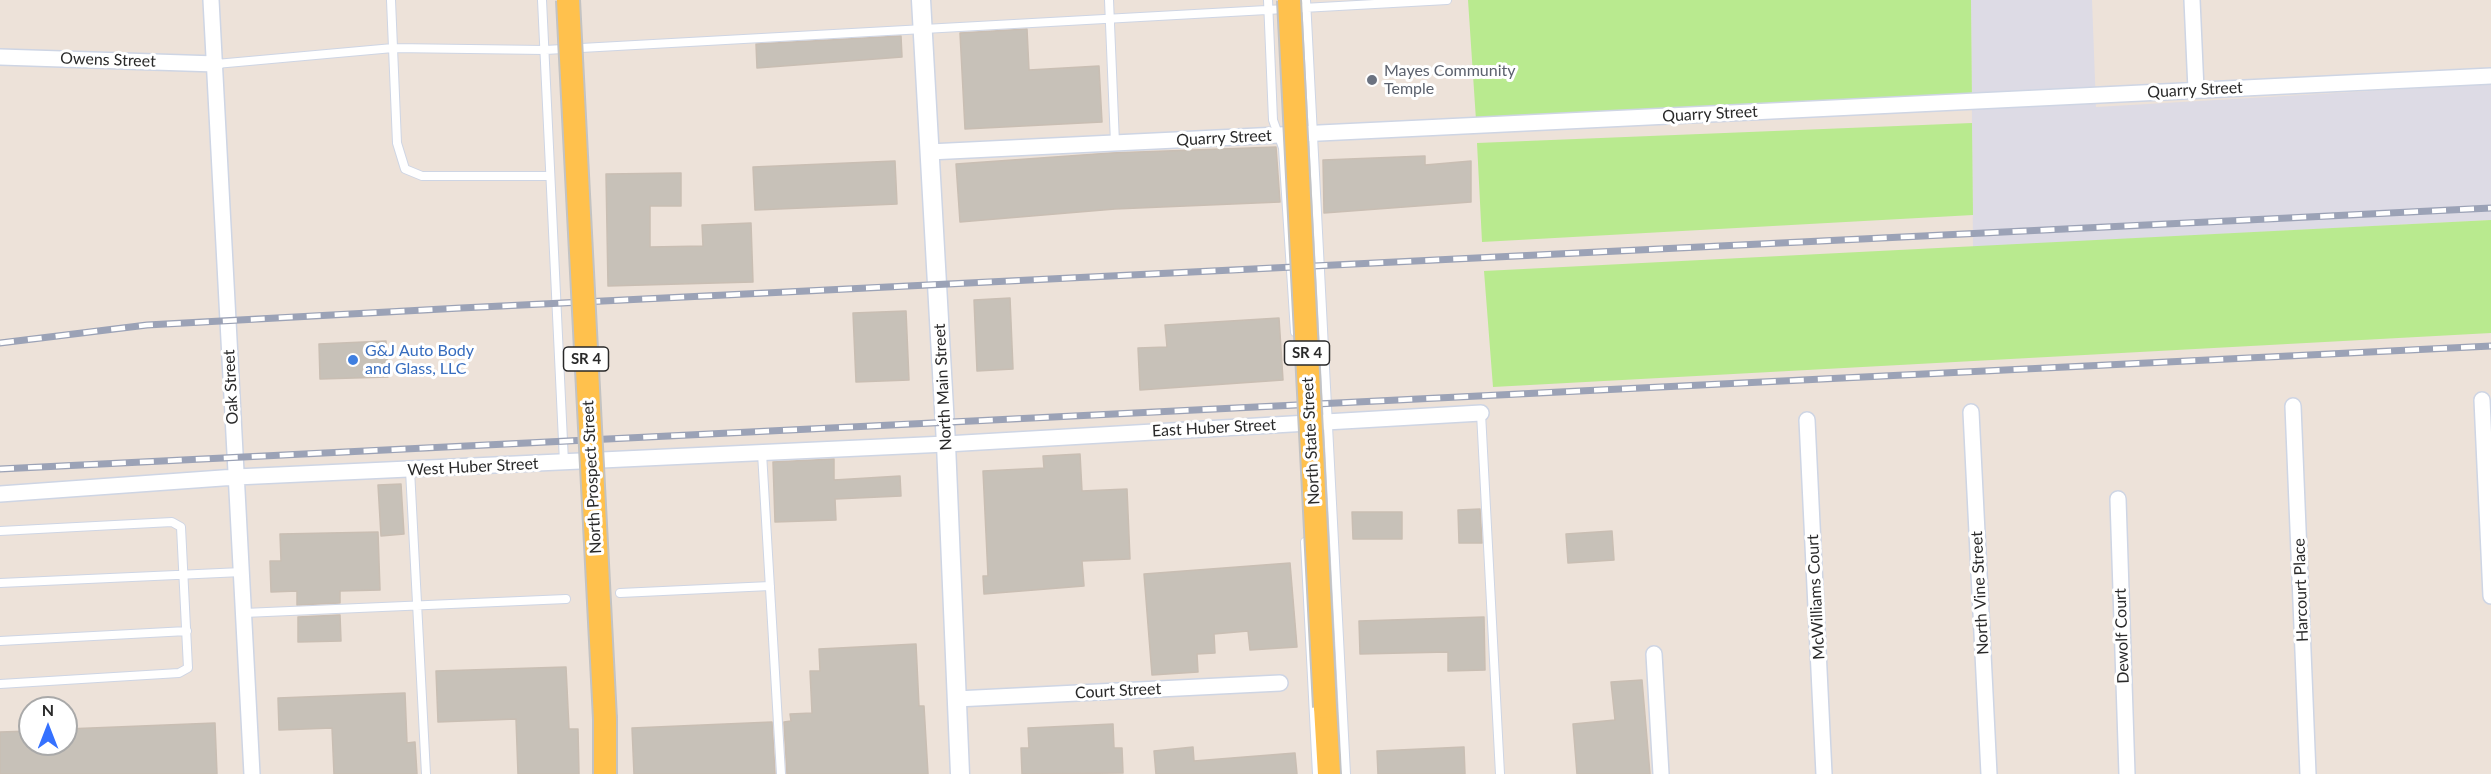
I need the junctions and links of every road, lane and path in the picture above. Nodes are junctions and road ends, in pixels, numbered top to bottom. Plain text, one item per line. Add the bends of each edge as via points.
1 (211, 0) edge
2 (391, 0) edge
3 (542, 0) edge
4 (568, 0) edge
5 (921, 0) edge
6 (1109, 0) edge
7 (1268, 0) edge
8 (1447, 0) edge
9 (2192, 0) edge
10 (1293, 5) edge
11 (1110, 19) junction
12 (922, 30) junction
13 (393, 48) junction
14 (545, 50) junction
15 (0, 57) edge
16 (216, 64) junction
17 (2491, 76) edge
18 (2196, 90) junction
19 (1314, 133) junction
20 (1278, 135) junction
21 (1115, 143) junction
22 (929, 152) junction
23 (550, 176) junction
24 (1295, 337) dead end
25 (2482, 400) dead end
26 (2294, 406) dead end
27 (1971, 412) dead end
28 (1481, 413) joint
29 (1807, 420) dead end
30 (1330, 422) junction
31 (946, 444) junction
32 (762, 453) junction
33 (564, 462) junction
34 (410, 470) junction
35 (236, 477) junction
36 (0, 494) edge
37 (2118, 499) dead end
38 (0, 531) edge
39 (1305, 531) dead end
40 (242, 572) junction
41 (185, 575) junction
42 (0, 583) edge
43 (770, 586) junction
44 (620, 593) dead end
45 (2491, 596) edge
46 (566, 599) dead end
47 (417, 605) junction
48 (244, 613) junction
49 (187, 631) junction
50 (0, 641) edge
51 (1654, 654) dead end
52 (1280, 683) dead end
53 (0, 684) edge
54 (956, 699) junction
55 (252, 774) edge
56 (426, 774) edge
57 (605, 774) edge
58 (781, 774) edge
59 (960, 774) edge
60 (1317, 774) edge
61 (1329, 774) edge
62 (1346, 774) edge
63 (1500, 774) edge
64 (1661, 774) edge
65 (1824, 774) edge
66 (1989, 774) edge
67 (2127, 774) edge
68 (2308, 774) edge

1 - 16 street, Oak Street
2 - 13 lane
3 - 14 lane
4 - 57 main road, North Prospect Street / SR 4, bridge
5 - 12 street, North Main Street
6 - 11 lane
7 - 10 lane
8 - 10 lane
9 - 18 street
10 - 11 lane
10 - 19 lane
10 - 20 lane via 1273,120
10 - 61 main road, North State Street / SR 4, bridge
11 - 12 lane
11 - 21 lane
12 - 14 lane
12 - 22 street, North Main Street
13 - 14 lane
13 - 16 lane
13 - 23 lane via 397,143 405,169 422,176
14 - 23 lane
15 - 16 street, Owens Street
16 - 35 street, Oak Street
17 - 18 street, Quarry Street
18 - 19 street, Quarry Street
19 - 20 street, Quarry Street
19 - 30 lane
20 - 21 street, Quarry Street
20 - 24 lane via 1283,148
21 - 22 street, Quarry Street
22 - 31 street, North Main Street
23 - 33 lane
25 - 45 street
26 - 68 street, Harcourt Place
27 - 66 street, North Vine Street
28 - 30 street, East Huber Street
28 - 63 lane
29 - 65 street, McWilliams Court
30 - 31 street, East Huber Street
30 - 62 lane
31 - 32 street, West Huber Street
31 - 54 street, North Main Street
32 - 33 street, West Huber Street
32 - 43 lane
33 - 34 street, West Huber Street
34 - 35 street, West Huber Street
34 - 47 lane
35 - 36 street, West Huber Street
35 - 40 street, Oak Street
37 - 67 street, Dewolf Court
38 - 41 lane via 172,522 181,527
39 - 60 lane
40 - 41 lane
40 - 48 street, Oak Street
41 - 42 lane
41 - 49 lane
43 - 44 lane
43 - 58 lane
46 - 47 lane
47 - 48 lane
47 - 56 lane
48 - 55 street, Oak Street
49 - 50 lane
49 - 53 lane via 188,668 179,673
51 - 64 street
52 - 54 street, Court Street
54 - 59 street, North Main Street

